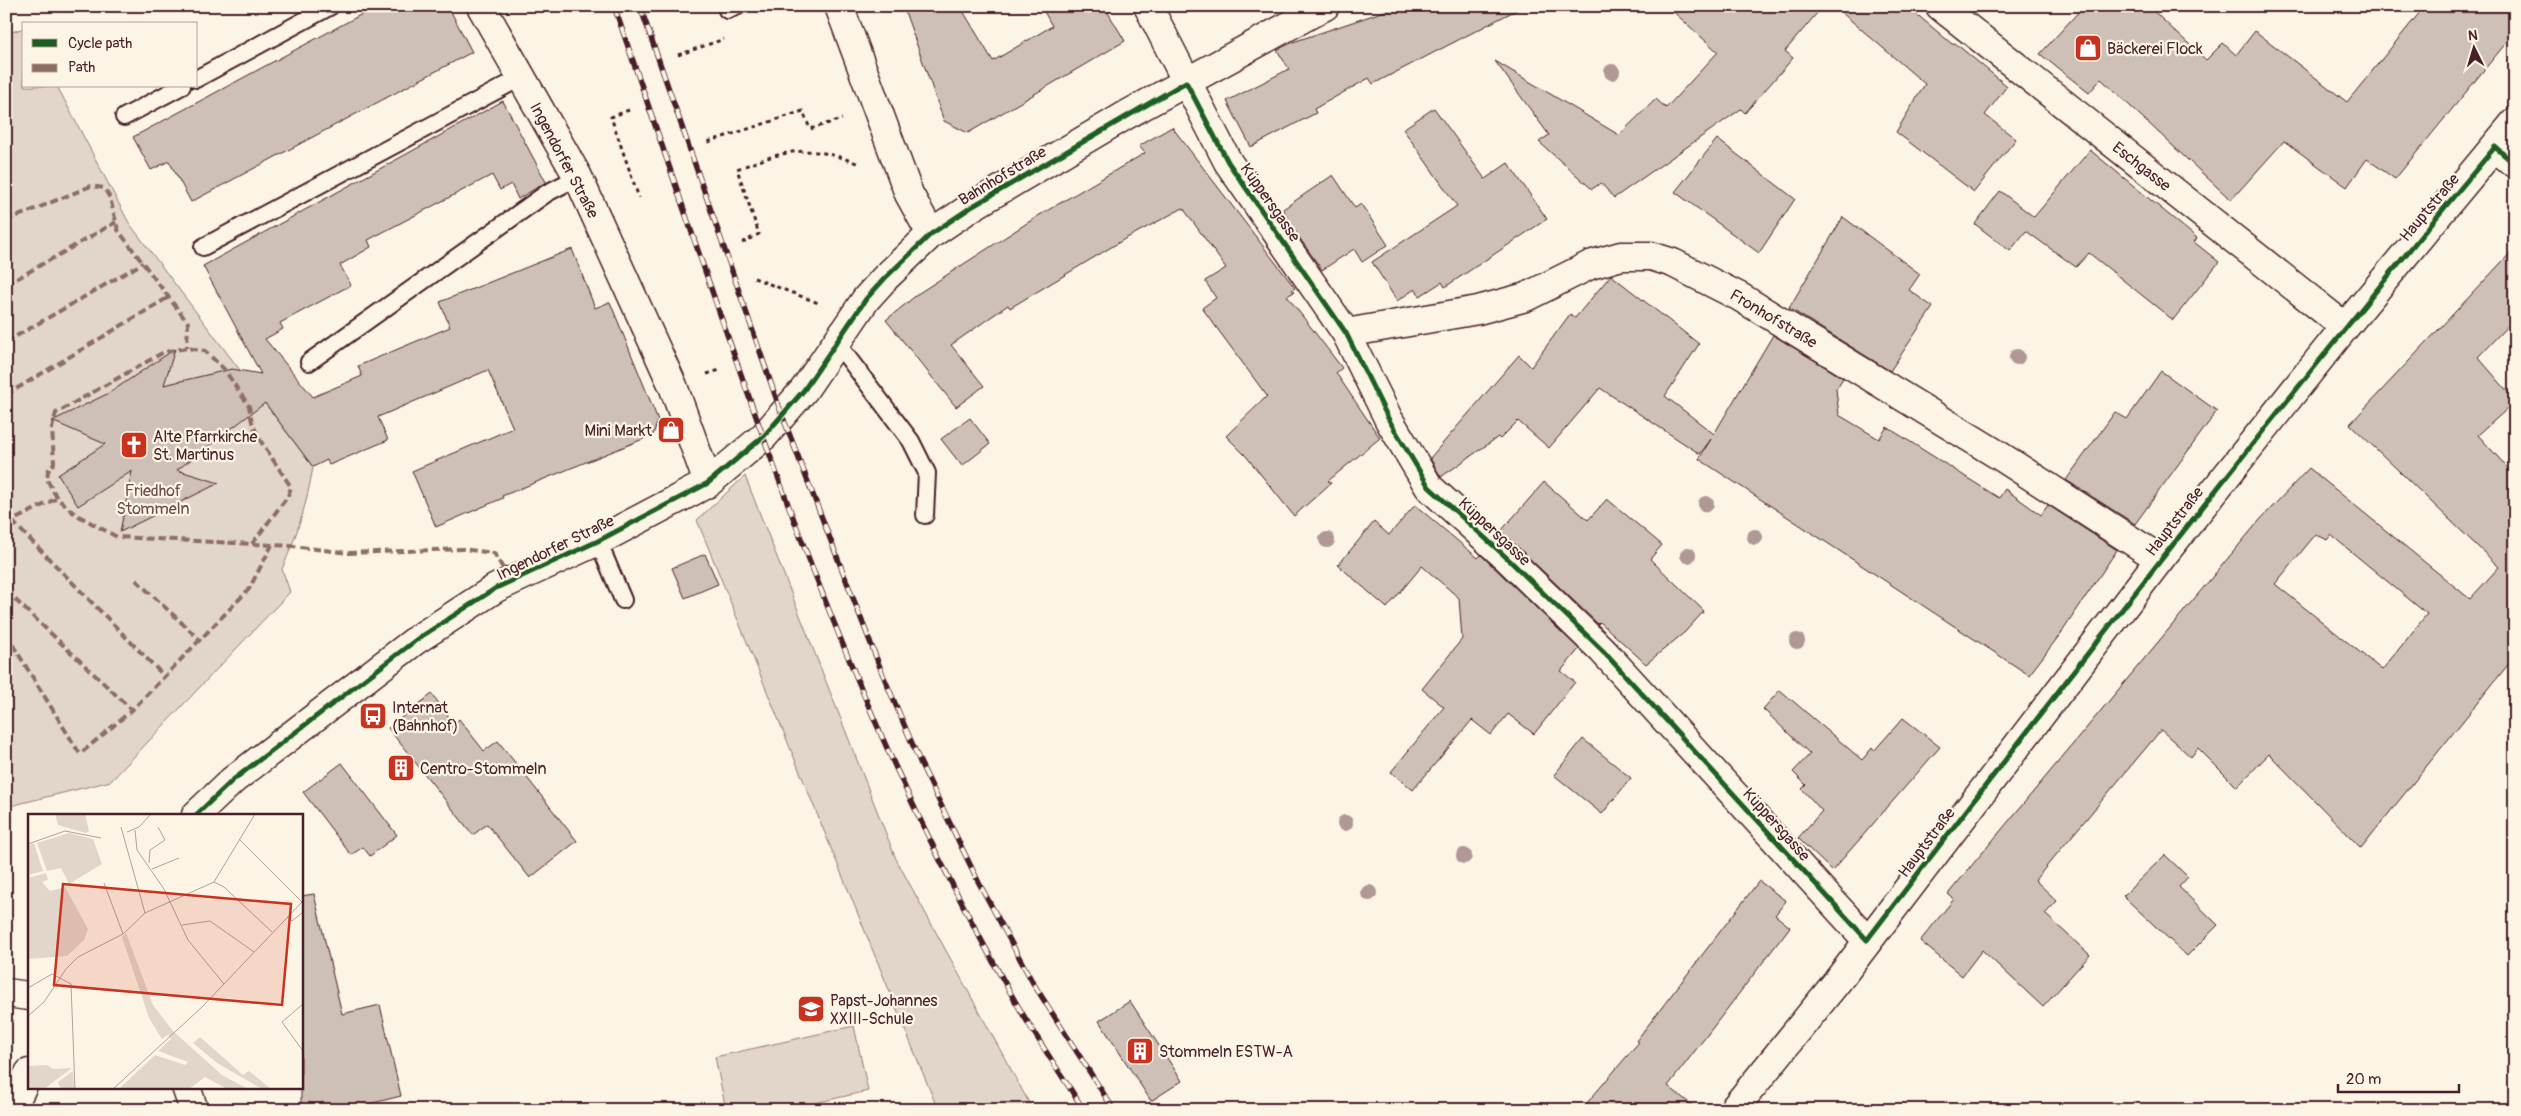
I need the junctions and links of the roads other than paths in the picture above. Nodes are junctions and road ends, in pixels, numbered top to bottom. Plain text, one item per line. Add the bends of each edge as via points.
1 (331, 6) edge
2 (481, 6) edge
3 (726, 6) edge
4 (738, 6) edge
5 (839, 6) edge
6 (1148, 6) edge
7 (1325, 6) edge
8 (1940, 6) edge
9 (198, 78) edge
10 (520, 78) junction
11 (1186, 82) junction
12 (178, 88) edge
13 (124, 117) dead end
14 (2515, 122) edge
15 (2505, 156) edge
16 (578, 177) junction
17 (931, 234) junction
18 (203, 247) dead end
19 (2345, 326) junction
20 (1346, 333) junction
21 (836, 342) junction
22 (309, 362) dead end
23 (782, 414) joint
24 (708, 483) junction
25 (925, 515) dead end
26 (598, 541) junction
27 (2160, 559) junction
28 (623, 600) dead end
29 (197, 814) edge
30 (1867, 940) junction
31 (6, 993) edge
32 (28, 996) edge
33 (28, 1075) edge
34 (186, 1088) edge
35 (11, 1110) edge
36 (194, 1110) edge
37 (1733, 1110) edge

1 - 9 lane
2 - 10 street, Ingendorfer Straße
3 - 4 lane via 727,10
5 - 17 street via 908,194
6 - 11 street, Küppersgasse
7 - 11 street, Bahnhofstraße
8 - 19 street, Eschgasse
10 - 16 street, Ingendorfer Straße
10 - 18 lane
11 - 17 street, Bahnhofstraße via 973,206
11 - 20 street, Küppersgasse via 1228,162
12 - 13 lane
14 - 15 street, Hauptstraße
15 - 19 street, Hauptstraße
16 - 22 lane via 547,193
16 - 24 street, Ingendorfer Straße via 673,386
17 - 21 street, Bahnhofstraße via 866,299
19 - 27 street, Hauptstraße
20 - 27 street, Fronhofstraße via 1488,307 1526,297 1590,265 1621,256 1650,256 1673,263 1740,297 2000,456
20 - 30 street, Küppersgasse via 1399,438 1429,487 1602,650
21 - 23 street, Bahnhofstraße via 804,390
21 - 25 lane via 911,440 927,473
23 - 24 street, Ingendorfer Straße via 764,436
24 - 26 street, Ingendorfer Straße
26 - 28 lane
26 - 29 street, Ingendorfer Straße via 496,588 416,640 233,780
27 - 30 street, Hauptstraße
30 - 37 street, Hauptstraße
31 - 32 street
33 - 35 street
34 - 36 street

